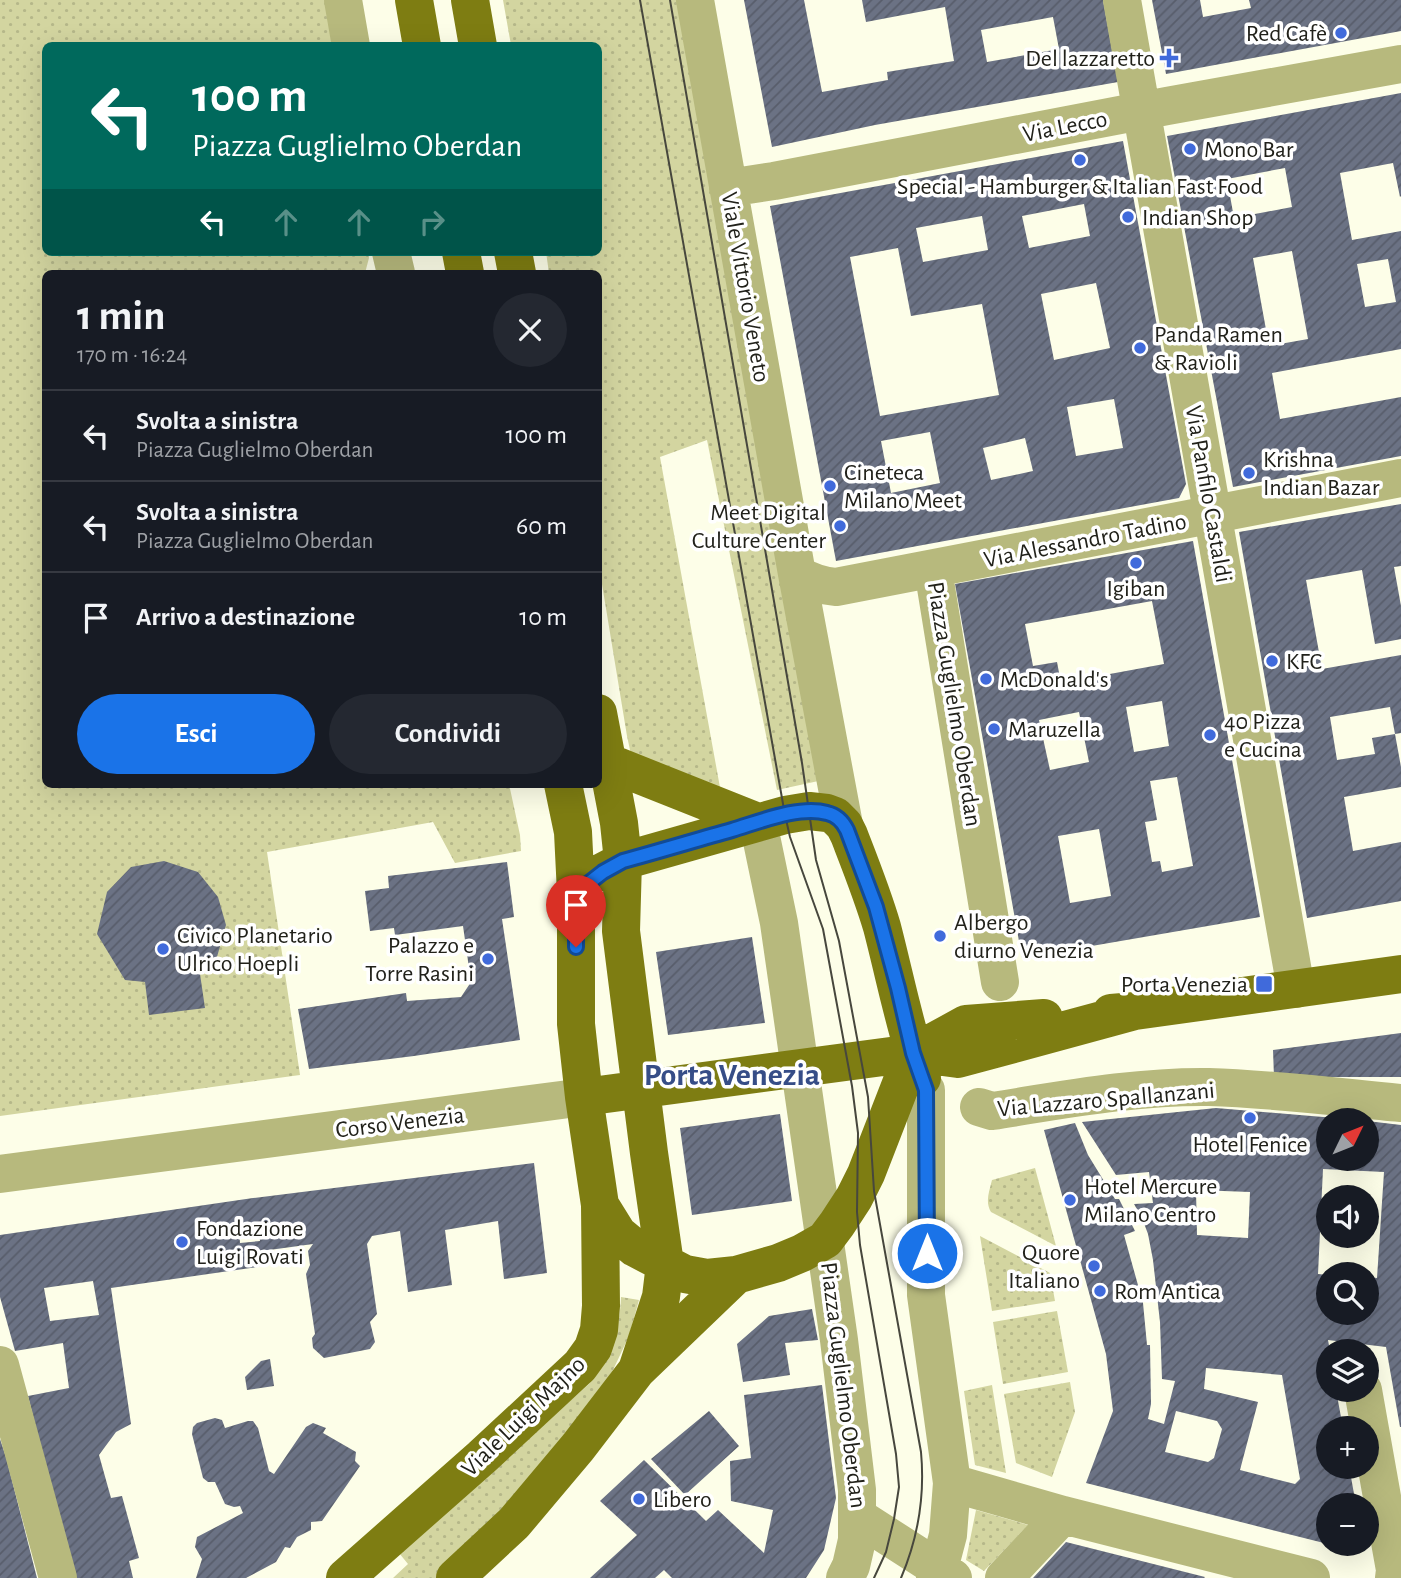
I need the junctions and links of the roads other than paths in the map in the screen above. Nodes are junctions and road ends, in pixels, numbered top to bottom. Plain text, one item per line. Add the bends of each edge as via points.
1 (343, 0) edge
2 (414, 0) edge
3 (470, 0) edge
4 (695, 0) edge
5 (1122, 0) edge
6 (350, 42) edge
7 (421, 42) edge
8 (477, 42) edge
9 (1401, 64) edge
10 (1142, 111) junction
11 (728, 188) junction
12 (1401, 478) edge
13 (1213, 514) junction
14 (933, 569) junction
15 (797, 574) junction
16 (602, 735) edge
17 (607, 762) junction
18 (565, 788) edge
19 (758, 822) junction
20 (844, 825) junction
21 (623, 861) junction
22 (576, 893) junction
23 (1401, 974) edge
24 (1000, 982) dead end
25 (1296, 989) junction
26 (1135, 1011) junction
27 (913, 1053) junction
28 (958, 1059) junction
29 (800, 1068) junction
30 (641, 1089) junction
31 (926, 1090) junction
32 (584, 1097) junction
33 (1401, 1103) edge
34 (979, 1107) dead end
35 (875, 1149) junction
36 (0, 1174) edge
37 (600, 1205) junction
38 (825, 1240) junction
39 (665, 1264) junction
40 (736, 1275) junction
41 (0, 1364) edge
42 (637, 1370) junction
43 (1365, 1402) edge
44 (953, 1483) junction
45 (1068, 1516) junction
46 (858, 1517) junction
47 (352, 1573) edge
48 (943, 1575) edge
49 (58, 1578) edge
50 (455, 1578) edge
51 (845, 1578) edge
52 (1004, 1578) edge
53 (1311, 1578) edge
54 (1394, 1578) edge

1 - 6 street
2 - 7 main road
3 - 8 main road
4 - 11 street, Viale Vittorio Veneto
5 - 10 street, Via Panfilo Castaldi
9 - 10 street, Via Lecco
10 - 11 street, Via Lecco
10 - 13 street, Via Panfilo Castaldi
11 - 15 street, Viale Vittorio Veneto
12 - 13 street, Via Alessandro Tadino
13 - 14 street, Via Alessandro Tadino
13 - 25 street, Via Panfilo Castaldi
14 - 15 street, Piazza Guglielmo Oberdan via 836,587 811,583
14 - 24 street, Piazza Guglielmo Oberdan
15 - 20 street, Piazza Guglielmo Oberdan
16 - 17 main road
17 - 19 main road
17 - 21 main road
18 - 22 main road, Piazza Guglielmo Oberdan via 573,832
19 - 20 main road via 818,811 831,814
19 - 21 main road
19 - 29 street, Piazza Guglielmo Oberdan via 779,923
20 - 27 main road, Piazza Guglielmo Oberdan via 881,923
21 - 22 main road
21 - 30 main road via 621,932
22 - 32 main road, Piazza Guglielmo Oberdan via 576,1024
23 - 25 main road
25 - 26 main road
26 - 27 main road via 966,1024
26 - 28 main road
27 - 28 main road
27 - 29 main road
27 - 31 main road, Piazza Guglielmo Oberdan
27 - 35 main road, Piazza Guglielmo Oberdan
28 - 31 main road
29 - 30 main road, Corso Venezia
29 - 38 street, Piazza Guglielmo Oberdan
30 - 32 main road, Corso Venezia
30 - 39 main road
31 - 35 main road, Piazza Guglielmo Oberdan
31 - 44 street, Piazza Guglielmo Oberdan via 926,1295
32 - 36 street, Corso Venezia
32 - 37 main road, Piazza Guglielmo Oberdan
33 - 34 street, Via Lazzaro Spallanzani via 1209,1087 1099,1094 992,1111
35 - 38 main road, Piazza Guglielmo Oberdan via 853,1198
37 - 39 main road, Piazza Guglielmo Oberdan via 618,1234
37 - 47 main road, Viale Luigi Majno via 601,1306 593,1348 580,1366
38 - 40 main road, Piazza Guglielmo Oberdan via 778,1263
38 - 46 street, Piazza Guglielmo Oberdan
39 - 40 main road, Piazza Guglielmo Oberdan via 707,1278
39 - 42 main road, Viale Luigi Majno via 661,1297
40 - 42 main road, Viale Luigi Majno
41 - 49 street
42 - 50 main road, Viale Luigi Majno via 514,1523
43 - 54 street
44 - 45 street
44 - 48 street, Piazza Guglielmo Oberdan
45 - 52 street
45 - 53 street
46 - 48 street, Piazza Guglielmo Oberdan
46 - 51 street via 857,1540

